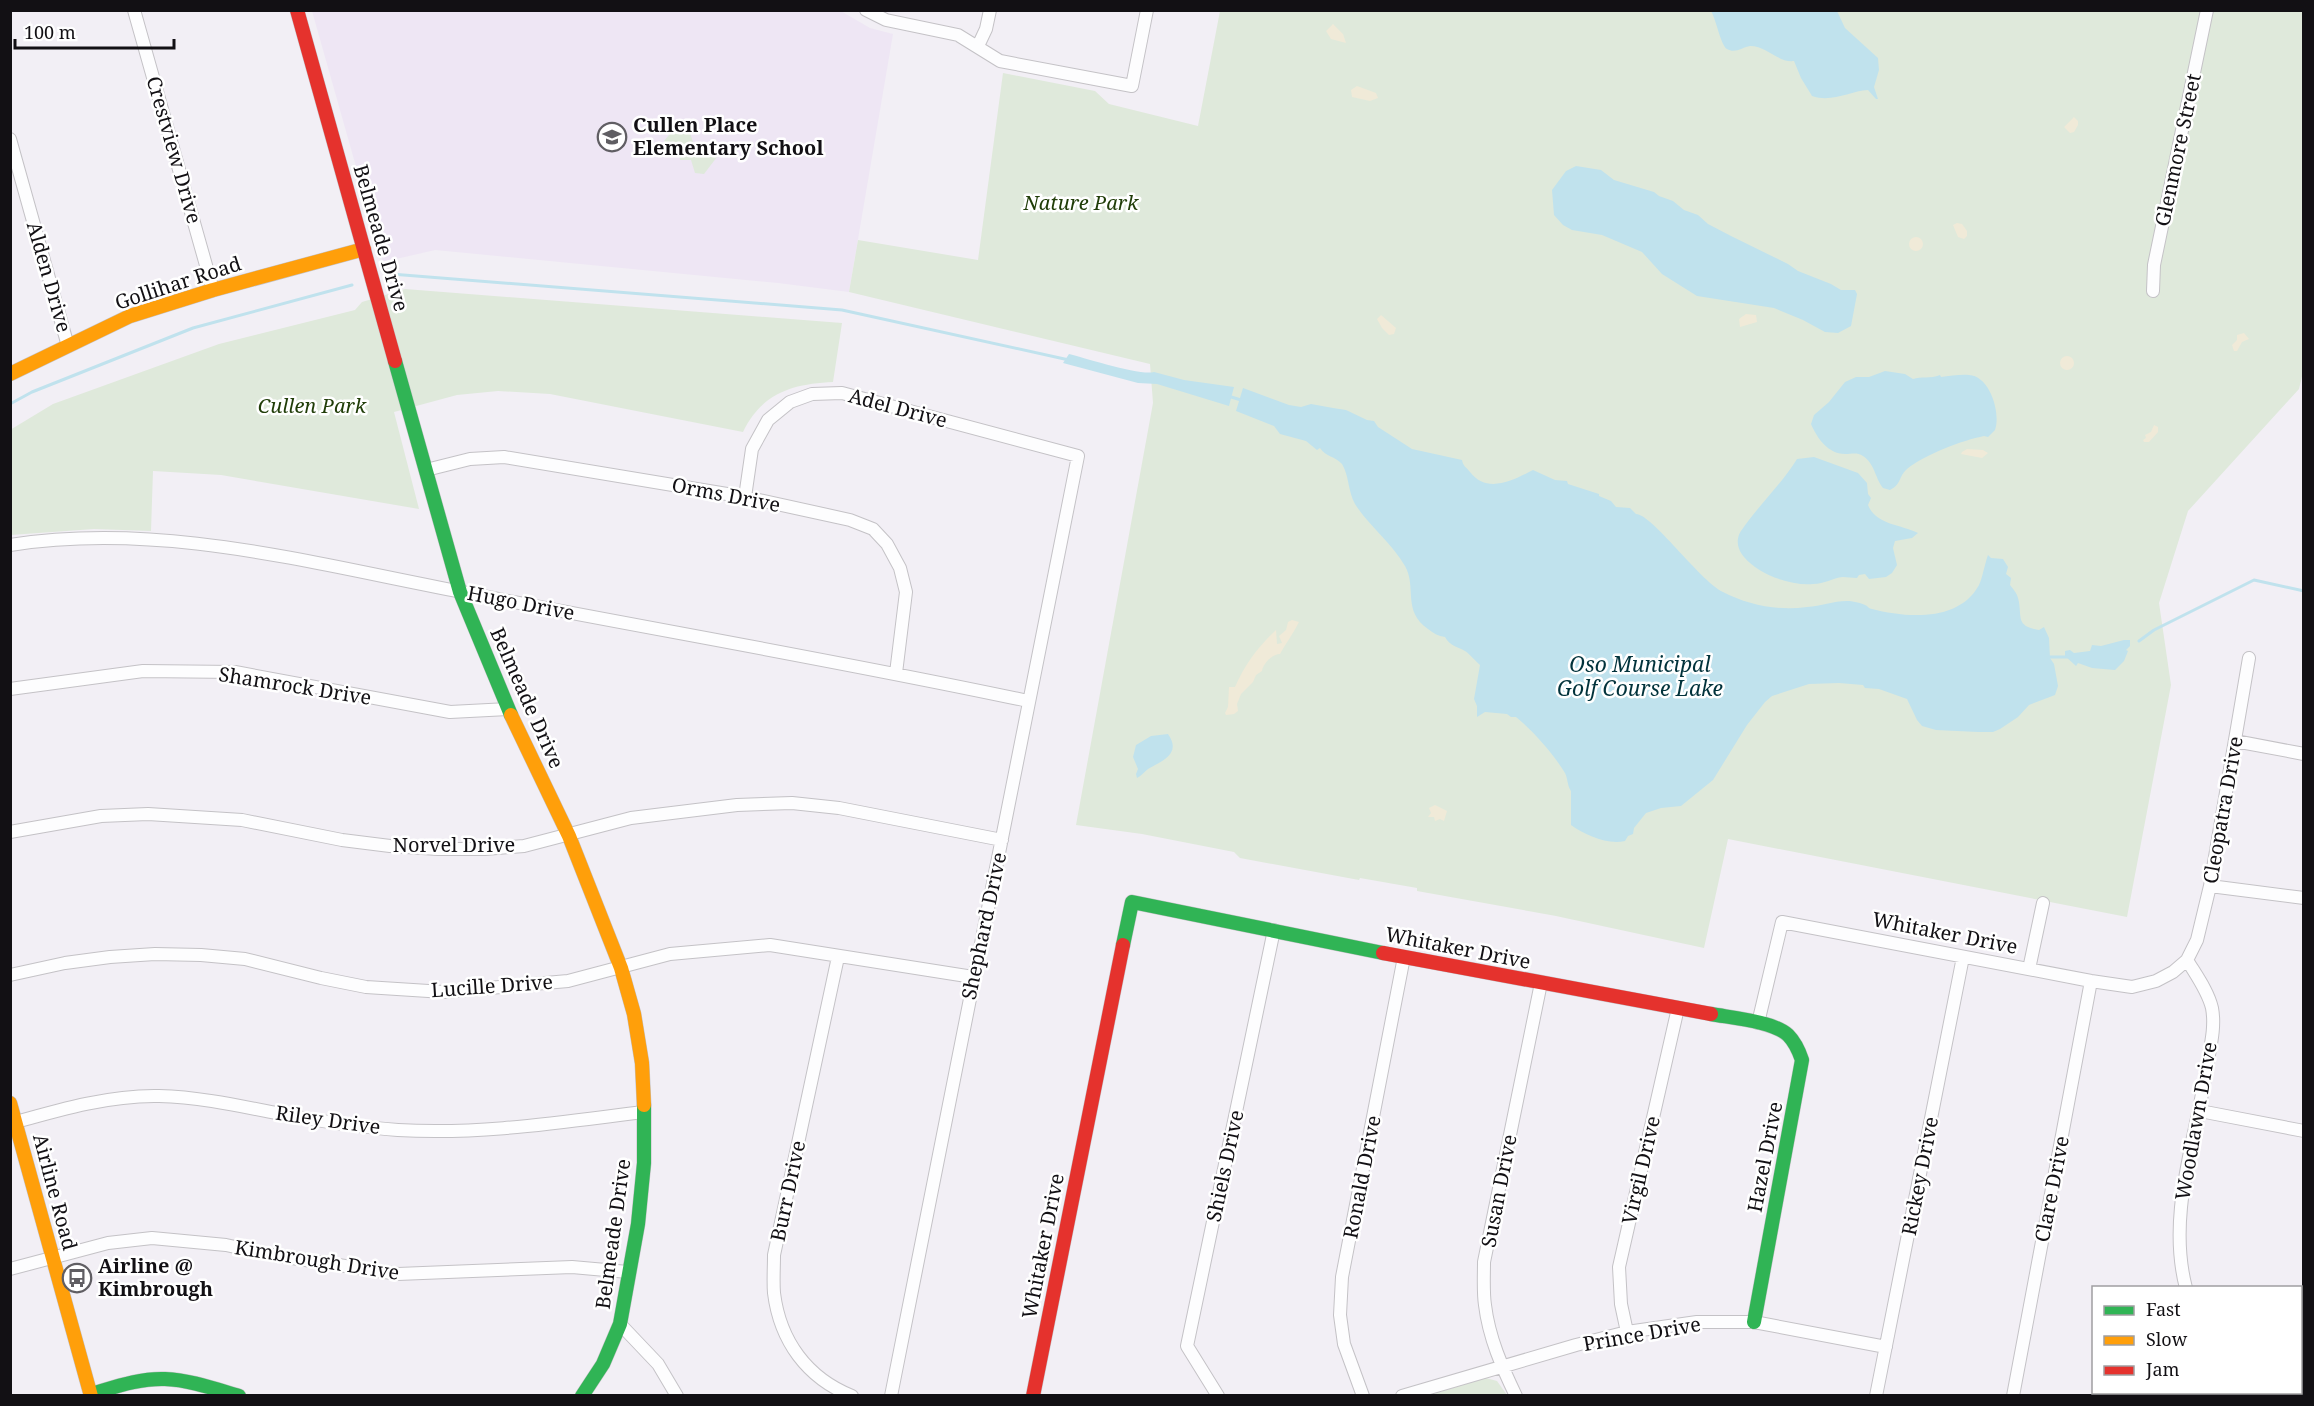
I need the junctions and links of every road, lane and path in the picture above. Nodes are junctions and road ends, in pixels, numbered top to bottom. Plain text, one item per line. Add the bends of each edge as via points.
1 (134, 10) edge
2 (297, 10) edge
3 (866, 10) edge
4 (990, 10) edge
5 (1147, 10) edge
6 (2207, 10) edge
7 (978, 46) junction
8 (10, 139) edge
9 (364, 249) junction
10 (213, 290) junction
11 (2154, 291) dead end
12 (68, 346) junction
13 (10, 374) edge
14 (1078, 456) joint
15 (426, 470) junction
16 (745, 497) junction
17 (10, 545) edge
18 (460, 592) junction
19 (2249, 658) dead end
20 (896, 673) junction
21 (10, 688) edge
22 (1028, 701) junction
23 (508, 709) junction
24 (2235, 741) junction
25 (2304, 754) edge
26 (10, 832) edge
27 (569, 836) junction
28 (1002, 840) junction
29 (2210, 886) junction
30 (2304, 898) edge
31 (2043, 903) dead end
32 (1274, 930) junction
33 (838, 957) junction
34 (1404, 957) junction
35 (1962, 957) junction
36 (2187, 960) junction
37 (621, 968) junction
38 (2029, 969) junction
39 (10, 975) edge
40 (973, 977) junction
41 (2091, 981) junction
42 (1541, 983) junction
43 (1678, 1008) junction
44 (1758, 1023) junction
45 (10, 1103) edge
46 (2200, 1111) junction
47 (644, 1112) junction
48 (16, 1122) junction
49 (2304, 1131) edge
50 (53, 1257) junction
51 (10, 1269) edge
52 (628, 1272) junction
53 (2186, 1286) edge
54 (1754, 1322) junction
55 (620, 1324) junction
56 (1627, 1332) junction
57 (1886, 1347) junction
58 (1502, 1368) junction
59 (91, 1395) edge
60 (239, 1395) edge
61 (582, 1395) edge
62 (677, 1395) edge
63 (852, 1395) edge
64 (891, 1395) edge
65 (1033, 1395) edge
66 (1218, 1395) edge
67 (1363, 1395) edge
68 (1402, 1395) edge
69 (1516, 1395) edge
70 (1876, 1395) edge
71 (2013, 1395) edge

1 - 10 street, Crestview Drive
2 - 9 street, Belmeade Drive
3 - 7 street via 886,20 958,34
4 - 7 street
5 - 7 street via 1132,86 1000,61
6 - 11 street, Glenmore Street via 2154,265
8 - 12 street, Alden Drive
9 - 10 street, Gollihar Road
9 - 15 street, Belmeade Drive
10 - 12 street, Gollihar Road via 130,316
12 - 13 street, Gollihar Road
14 - 16 street, Adel Drive via 842,393 812,394 790,402 768,420 752,449
14 - 22 street, Shephard Drive
15 - 16 street, Orms Drive via 470,459 504,457
15 - 18 street, Belmeade Drive
16 - 20 street, Orms Drive via 850,520 873,529 887,544 900,567 906,592
17 - 18 street, Hugo Drive via 78,538 179,541 266,552
18 - 20 street, Hugo Drive
18 - 23 street, Belmeade Drive
19 - 24 street, Cleopatra Drive
20 - 22 street, Hugo Drive
21 - 23 street, Shamrock Drive via 143,671 234,672 450,712
22 - 28 street, Shephard Drive
23 - 27 street, Belmeade Drive
24 - 25 street
24 - 29 street, Cleopatra Drive
26 - 27 street, Norvel Drive via 101,816 148,814 242,820 342,840 438,849 524,846
27 - 28 street, Norvel Drive via 631,818 737,805 792,803 839,808
27 - 37 street, Belmeade Drive
28 - 40 street, Shephard Drive
29 - 30 street
29 - 36 street, Cleopatra Drive via 2198,940
31 - 38 street
32 - 34 street, Whitaker Drive
32 - 65 street, Whitaker Drive via 1132,902
32 - 66 street, Shiels Drive via 1187,1346
33 - 37 street, Lucille Drive via 770,945 670,954
33 - 40 street, Lucille Drive
33 - 63 street, Burr Drive via 774,1255 774,1293 785,1335 796,1355 818,1377
34 - 42 street, Whitaker Drive
34 - 67 street, Ronald Drive via 1342,1277 1340,1315 1344,1344
35 - 38 street, Whitaker Drive
35 - 44 street, Whitaker Drive via 1782,922
35 - 57 street, Rickey Drive
36 - 41 street, Whitaker Drive via 2156,981 2132,987
36 - 46 street, Woodlawn Drive via 2212,1008 2213,1027
37 - 39 street, Lucille Drive via 568,981 444,992 366,987 245,959 201,955 110,957
37 - 47 street, Belmeade Drive via 634,1014
38 - 41 street, Whitaker Drive
40 - 64 street, Shephard Drive
41 - 71 street, Clare Drive
42 - 43 street, Whitaker Drive
42 - 58 street, Susan Drive via 1484,1262 1484,1305
43 - 44 street, Whitaker Drive
43 - 56 street, Virgil Drive via 1619,1267
44 - 54 street, Hazel Drive via 1784,1030 1797,1044 1802,1060
45 - 48 street, Airline Road
46 - 49 street
46 - 53 street, Woodlawn Drive via 2180,1204
47 - 48 street, Riley Drive via 513,1129 400,1130 325,1122 194,1098 157,1096 64,1108
47 - 52 street, Belmeade Drive via 638,1224
48 - 50 street, Airline Road
50 - 51 street, Kimbrough Drive
50 - 52 street, Kimbrough Drive via 108,1243 152,1238 226,1245 398,1274 573,1267
50 - 59 street, Airline Road
52 - 55 street, Belmeade Drive
54 - 56 street, Prince Drive via 1697,1322
54 - 57 street, Prince Drive
55 - 61 street, Belmeade Drive via 603,1364
55 - 62 street via 658,1364
56 - 58 street, Prince Drive
57 - 70 street, Rickey Drive
58 - 68 street, Prince Drive
58 - 69 street, Susan Drive
59 - 60 street via 157,1379

